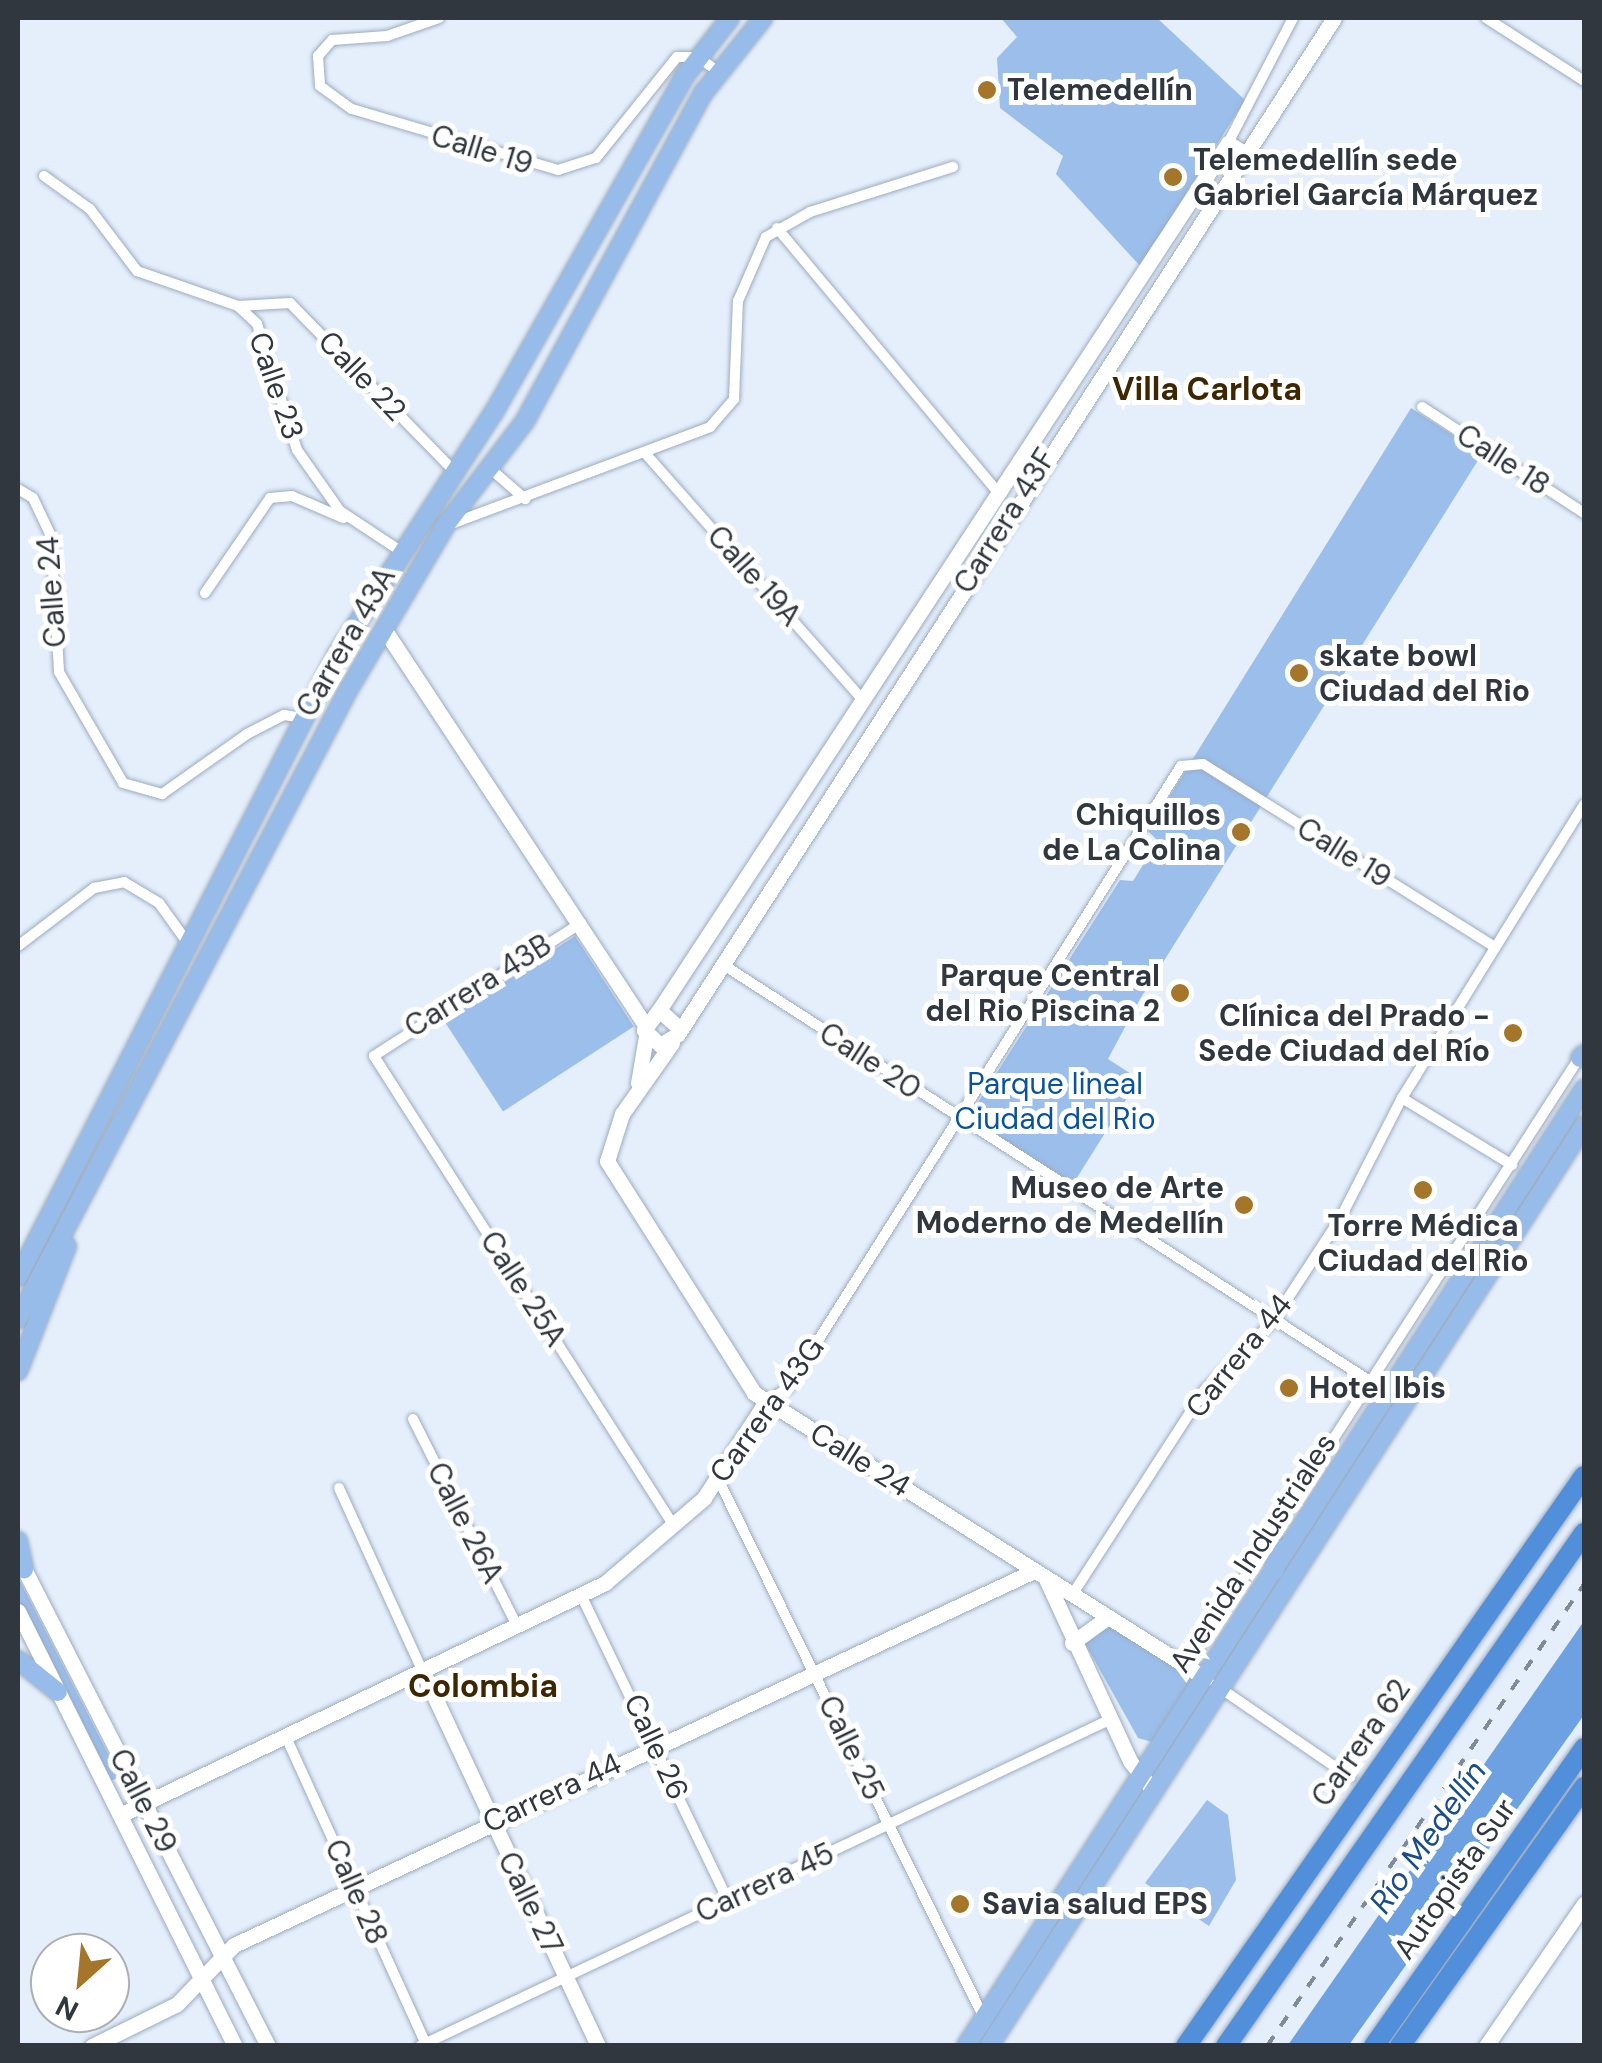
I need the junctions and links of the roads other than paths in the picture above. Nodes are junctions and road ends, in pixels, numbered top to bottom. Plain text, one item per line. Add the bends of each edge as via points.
1 (439, 18) edge
2 (730, 18) edge
3 (763, 18) edge
4 (1292, 18) edge
5 (1334, 18) edge
6 (1486, 18) edge
7 (698, 56) junction
8 (719, 72) junction
9 (1584, 81) edge
10 (1228, 143) junction
11 (1244, 153) junction
12 (952, 167) dead end
13 (44, 176) dead end
14 (777, 228) junction
15 (263, 305) junction
16 (238, 306) junction
17 (257, 324) junction
18 (1422, 407) dead end
19 (645, 453) junction
20 (453, 470) junction
21 (493, 470) junction
22 (18, 489) edge
23 (324, 492) junction
24 (998, 492) junction
25 (525, 498) junction
26 (305, 501) junction
27 (1584, 513) edge
28 (350, 520) junction
29 (445, 526) junction
30 (399, 550) junction
31 (204, 593) dead end
32 (384, 630) junction
33 (862, 699) junction
34 (304, 718) junction
35 (1192, 762) joint
36 (1584, 805) edge
37 (582, 922) junction
38 (187, 942) junction
39 (18, 946) edge
40 (1495, 947) junction
41 (722, 964) junction
42 (651, 1020) junction
43 (677, 1034) junction
44 (373, 1050) joint
45 (1583, 1054) edge
46 (637, 1086) junction
47 (1584, 1089) edge
48 (1402, 1098) junction
49 (958, 1118) junction
50 (1584, 1126) edge
51 (607, 1161) joint
52 (72, 1162) junction
53 (1512, 1165) junction
54 (97, 1174) junction
55 (18, 1251) edge
56 (23, 1279) edge
57 (18, 1319) edge
58 (1273, 1321) junction
59 (18, 1371) edge
60 (1373, 1383) junction
61 (765, 1402) junction
62 (414, 1419) dead end
63 (1584, 1476) edge
64 (718, 1479) junction
65 (339, 1488) dead end
66 (675, 1528) junction
67 (1584, 1533) edge
68 (1272, 1538) junction
69 (18, 1541) edge
70 (21, 1562) edge
71 (1275, 1570) junction
72 (1040, 1575) junction
73 (1072, 1595) junction
74 (581, 1596) junction
75 (18, 1611) edge
76 (1108, 1617) junction
77 (517, 1626) junction
78 (1072, 1644) junction
79 (18, 1660) edge
80 (1187, 1666) junction
81 (422, 1670) junction
82 (815, 1672) junction
83 (1212, 1682) junction
84 (58, 1692) junction
85 (1110, 1720) junction
86 (286, 1738) junction
87 (656, 1745) junction
88 (1584, 1748) edge
89 (1350, 1777) dead end
90 (1147, 1783) junction
91 (1584, 1790) edge
92 (144, 1803) junction
93 (120, 1815) junction
94 (492, 1821) junction
95 (889, 1824) junction
96 (354, 1886) junction
97 (728, 1900) junction
98 (1584, 1904) edge
99 (221, 1954) junction
100 (566, 1977) junction
101 (203, 1982) junction
102 (984, 2018) junction
103 (425, 2045) edge
104 (92, 2046) edge
105 (234, 2046) edge
106 (268, 2046) edge
107 (598, 2046) edge
108 (966, 2046) edge
109 (988, 2046) edge
110 (1186, 2046) edge
111 (1226, 2046) edge
112 (1374, 2046) edge
113 (1400, 2046) edge
114 (1486, 2046) edge

1 - 7 street, Calle 19 via 387,36 332,40 318,56 320,86 352,109 558,170 596,158 665,66
2 - 7 main road, Carrera 43A
3 - 8 main road, Carrera 43A
4 - 10 street, Carrera 43F
5 - 11 street, Carrera 43F
6 - 9 street
7 - 8 street
7 - 20 main road, Carrera 43A
8 - 21 main road, Carrera 43A
10 - 11 street
10 - 24 street, Carrera 43F
11 - 41 street, Carrera 43F
12 - 14 street
13 - 16 street, Calle 23 via 90,210 138,271
14 - 19 street via 751,259 738,302 734,399 710,428
14 - 24 street
15 - 16 street, Calle 22
15 - 17 street
15 - 20 street, Calle 22 via 290,303
16 - 17 street, Calle 23
17 - 23 street, Calle 23 via 297,450
18 - 27 street, Calle 18
19 - 25 street
19 - 33 street, Calle 19A
20 - 30 main road, Carrera 43A
21 - 25 street
21 - 29 main road, Carrera 43A
22 - 34 street, Calle 24 via 33,498 51,536 53,649 65,688 123,783 162,794 247,734 284,715
23 - 26 street
23 - 28 street, Calle 23
24 - 33 street, Carrera 43F
25 - 29 street
26 - 28 street
26 - 31 street via 270,498
28 - 30 street, Calle 23
29 - 32 main road, Carrera 43A
30 - 34 main road, Carrera 43A
32 - 37 street
32 - 54 main road, Carrera 43A
33 - 42 street, Carrera 43F
34 - 38 main road, Carrera 43A
35 - 40 street, Calle 19
35 - 49 street, Carrera 43G via 1172,778
36 - 40 street, Carrera 44
37 - 42 street
37 - 44 street, Carrera 43B
38 - 39 street via 159,903 124,882 94,888
38 - 52 main road, Carrera 43A
40 - 48 street, Carrera 44
41 - 43 street, Carrera 43F
41 - 49 street, Calle 20
42 - 43 street
42 - 43 street via 660,1045
42 - 46 street, Carrera 43F
43 - 46 street, Carrera 43F
44 - 66 street, Calle 25A
45 - 53 street
46 - 51 street, Carrera 43F
47 - 71 main road, Avenida Industriales
48 - 53 street
48 - 58 street, Carrera 44
49 - 58 street, Calle 20
49 - 61 street, Carrera 43G via 788,1388
50 - 83 main road, Avenida Industriales
51 - 61 street, Calle 24
52 - 55 main road
52 - 56 main road, Carrera 43A
53 - 60 street
54 - 56 main road, Carrera 43A
54 - 59 main road
56 - 57 main road, Carrera 43A
58 - 60 street, Calle 20
58 - 73 street, Carrera 44 via 1204,1392
60 - 68 street
61 - 64 street, Carrera 43G
61 - 72 street, Calle 24
62 - 77 street, Calle 26A
63 - 110 highway, Carrera 62
64 - 66 street, Carrera 43G
64 - 82 street, Calle 25
65 - 81 street, Calle 27
66 - 74 street, Carrera 43G
67 - 111 highway, Carrera 62
68 - 71 main road
68 - 80 street
69 - 70 main road
70 - 92 street, Calle 29
71 - 83 main road, Avenida Industriales
72 - 73 street, Calle 24
72 - 78 street
72 - 82 street, Carrera 44
73 - 76 street, Calle 24
74 - 77 street, Carrera 43G
74 - 87 street, Calle 26
75 - 84 street, Calle 29
76 - 78 street
76 - 80 street, Calle 24
77 - 81 street, Carrera 43G
78 - 85 street
79 - 84 main road
80 - 83 street, Calle 24
81 - 86 street, Carrera 43G
81 - 94 street, Calle 27
82 - 87 street, Carrera 44
82 - 95 street, Calle 25
83 - 89 street, Calle 24
83 - 90 main road, Avenida Industriales
84 - 93 street, Calle 29
85 - 90 street
85 - 95 street, Carrera 45
86 - 92 street, Carrera 43G
86 - 96 street, Calle 28
87 - 94 street, Carrera 44
87 - 97 street, Calle 26
88 - 112 highway, Autopista Sur
90 - 102 main road, Avenida Industriales
90 - 109 main road, Avenida Industriales
91 - 113 highway, Autopista Sur
92 - 93 street, Carrera 43G
92 - 99 street, Calle 29
93 - 101 street, Calle 29
94 - 96 street, Carrera 44
94 - 100 street, Calle 27
95 - 97 street, Carrera 45
95 - 102 street, Calle 25
96 - 99 street, Carrera 44
96 - 103 street, Calle 28
97 - 100 street, Carrera 45
98 - 114 street
99 - 101 street
99 - 106 street, Calle 29
100 - 103 street, Carrera 45
100 - 107 street, Calle 27
101 - 104 street
101 - 105 street, Calle 29
102 - 108 main road, Avenida Industriales

